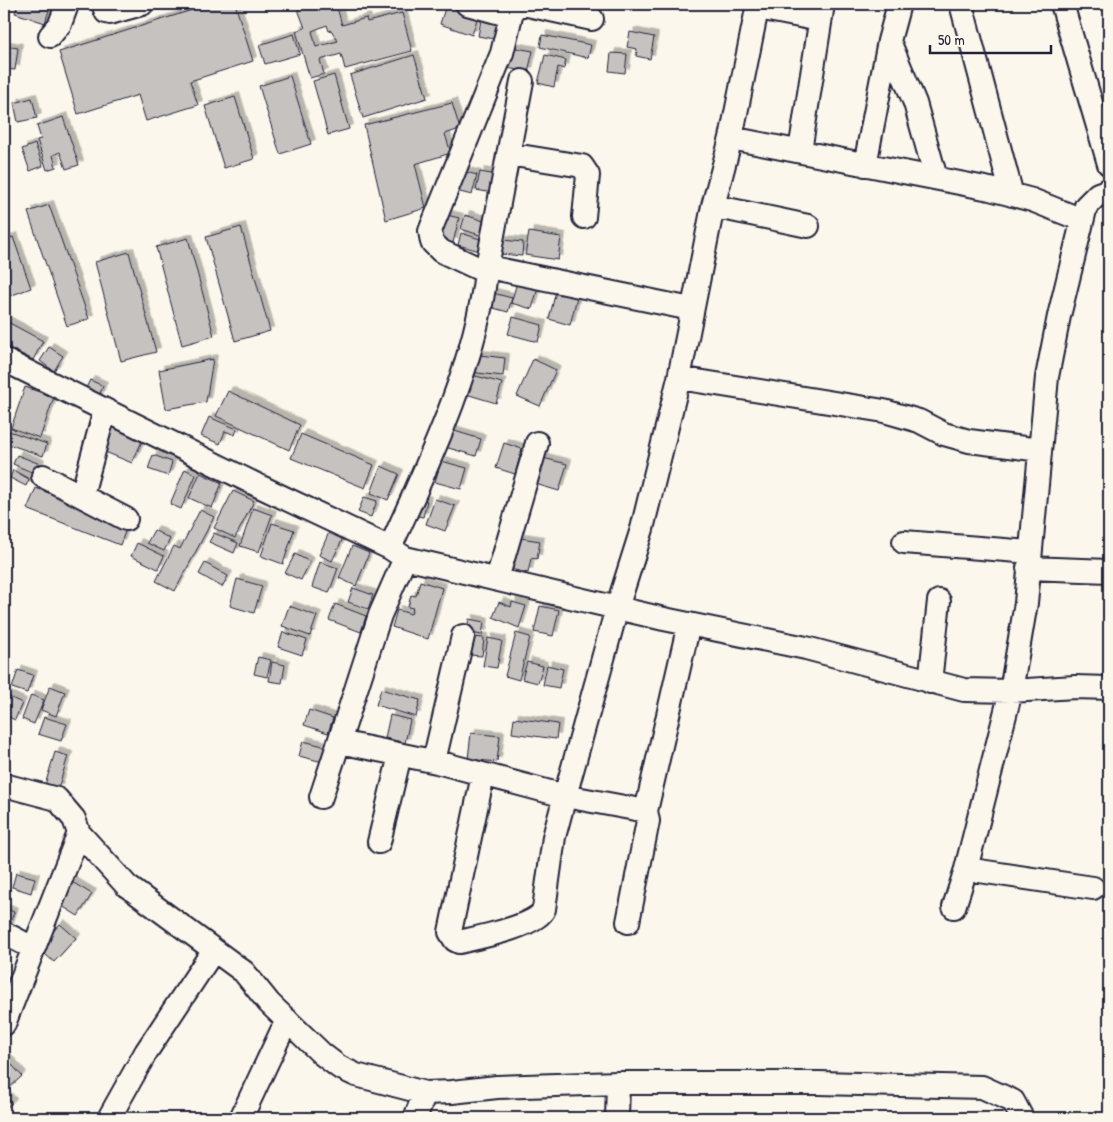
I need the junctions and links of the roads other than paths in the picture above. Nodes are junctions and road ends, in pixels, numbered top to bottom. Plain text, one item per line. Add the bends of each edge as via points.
1 (72, 4) edge
2 (103, 4) edge
3 (142, 4) edge
4 (468, 4) edge
5 (899, 4) edge
6 (961, 4) edge
7 (1062, 4) edge
8 (758, 6) edge
9 (516, 8) edge
10 (821, 12) edge
11 (592, 19) dead end
12 (50, 36) dead end
13 (888, 40) junction
14 (522, 81) dead end
15 (731, 138) junction
16 (800, 151) junction
17 (508, 154) junction
18 (1109, 164) edge
19 (866, 166) junction
20 (936, 178) junction
21 (1109, 190) edge
22 (1012, 195) junction
23 (712, 206) junction
24 (584, 216) dead end
25 (1082, 220) junction
26 (808, 226) dead end
27 (487, 270) junction
28 (692, 309) junction
29 (4, 360) edge
30 (679, 378) junction
31 (105, 410) junction
32 (537, 443) dead end
33 (1040, 450) junction
34 (43, 476) dead end
35 (82, 495) junction
36 (126, 519) dead end
37 (904, 542) dead end
38 (398, 553) junction
39 (1029, 560) junction
40 (1109, 571) edge
41 (497, 578) junction
42 (939, 601) dead end
43 (617, 608) junction
44 (689, 624) junction
45 (462, 636) dead end
46 (930, 682) junction
47 (1109, 688) edge
48 (1011, 691) junction
49 (339, 742) junction
50 (400, 755) junction
51 (434, 761) junction
52 (483, 775) junction
53 (4, 785) edge
54 (564, 796) junction
55 (322, 798) dead end
56 (646, 811) junction
57 (79, 833) junction
58 (379, 842) dead end
59 (966, 869) junction
60 (1094, 888) dead end
61 (954, 907) dead end
62 (628, 922) dead end
63 (4, 933) edge
64 (34, 948) junction
65 (213, 951) junction
66 (287, 1020) junction
67 (4, 1024) edge
68 (618, 1083) junction
69 (425, 1093) junction
70 (109, 1118) edge
71 (241, 1118) edge
72 (415, 1118) edge
73 (617, 1118) edge
74 (1022, 1118) edge

1 - 12 street
2 - 3 street via 106,12 110,13
4 - 9 street
5 - 13 street
6 - 22 street
7 - 18 street
8 - 10 street
8 - 15 street
9 - 11 street
9 - 27 street via 502,53 430,231 432,242 441,251
10 - 16 street
13 - 19 street
13 - 20 street via 915,103
14 - 17 street
15 - 16 street
15 - 23 street
16 - 19 street
17 - 24 street via 582,166 588,175
17 - 27 street
19 - 20 street
20 - 22 street
21 - 25 street via 1092,199
22 - 25 street
23 - 26 street
23 - 28 street
25 - 33 street via 1052,347
27 - 28 street
27 - 38 street via 484,296 455,392
28 - 30 street
29 - 31 street
30 - 33 street via 884,411 969,441
30 - 43 street via 642,529
31 - 35 street
31 - 38 street
32 - 41 street
33 - 39 street
34 - 35 street
35 - 36 street
37 - 39 street
38 - 41 street
38 - 49 street
39 - 40 street
39 - 48 street via 1026,603
41 - 43 street
42 - 46 street
43 - 44 street
43 - 54 street
44 - 46 street via 806,648
44 - 56 street
45 - 51 street
46 - 48 street via 964,690
47 - 48 street
48 - 59 street
49 - 50 street
49 - 55 street
50 - 51 street
50 - 58 street
51 - 52 street
52 - 54 street
52 - 54 street via 450,932 459,942 519,926 543,913 554,837
53 - 57 street via 57,799 74,819
54 - 56 street
56 - 62 street via 648,821
57 - 64 street
57 - 65 street via 127,886
59 - 60 street
59 - 61 street
63 - 64 street
64 - 67 street
65 - 66 street via 244,972
65 - 70 street via 146,1052
66 - 69 street via 339,1067 356,1075
66 - 71 street
68 - 69 street
68 - 73 street
68 - 74 street via 982,1087 1013,1101
69 - 72 street

